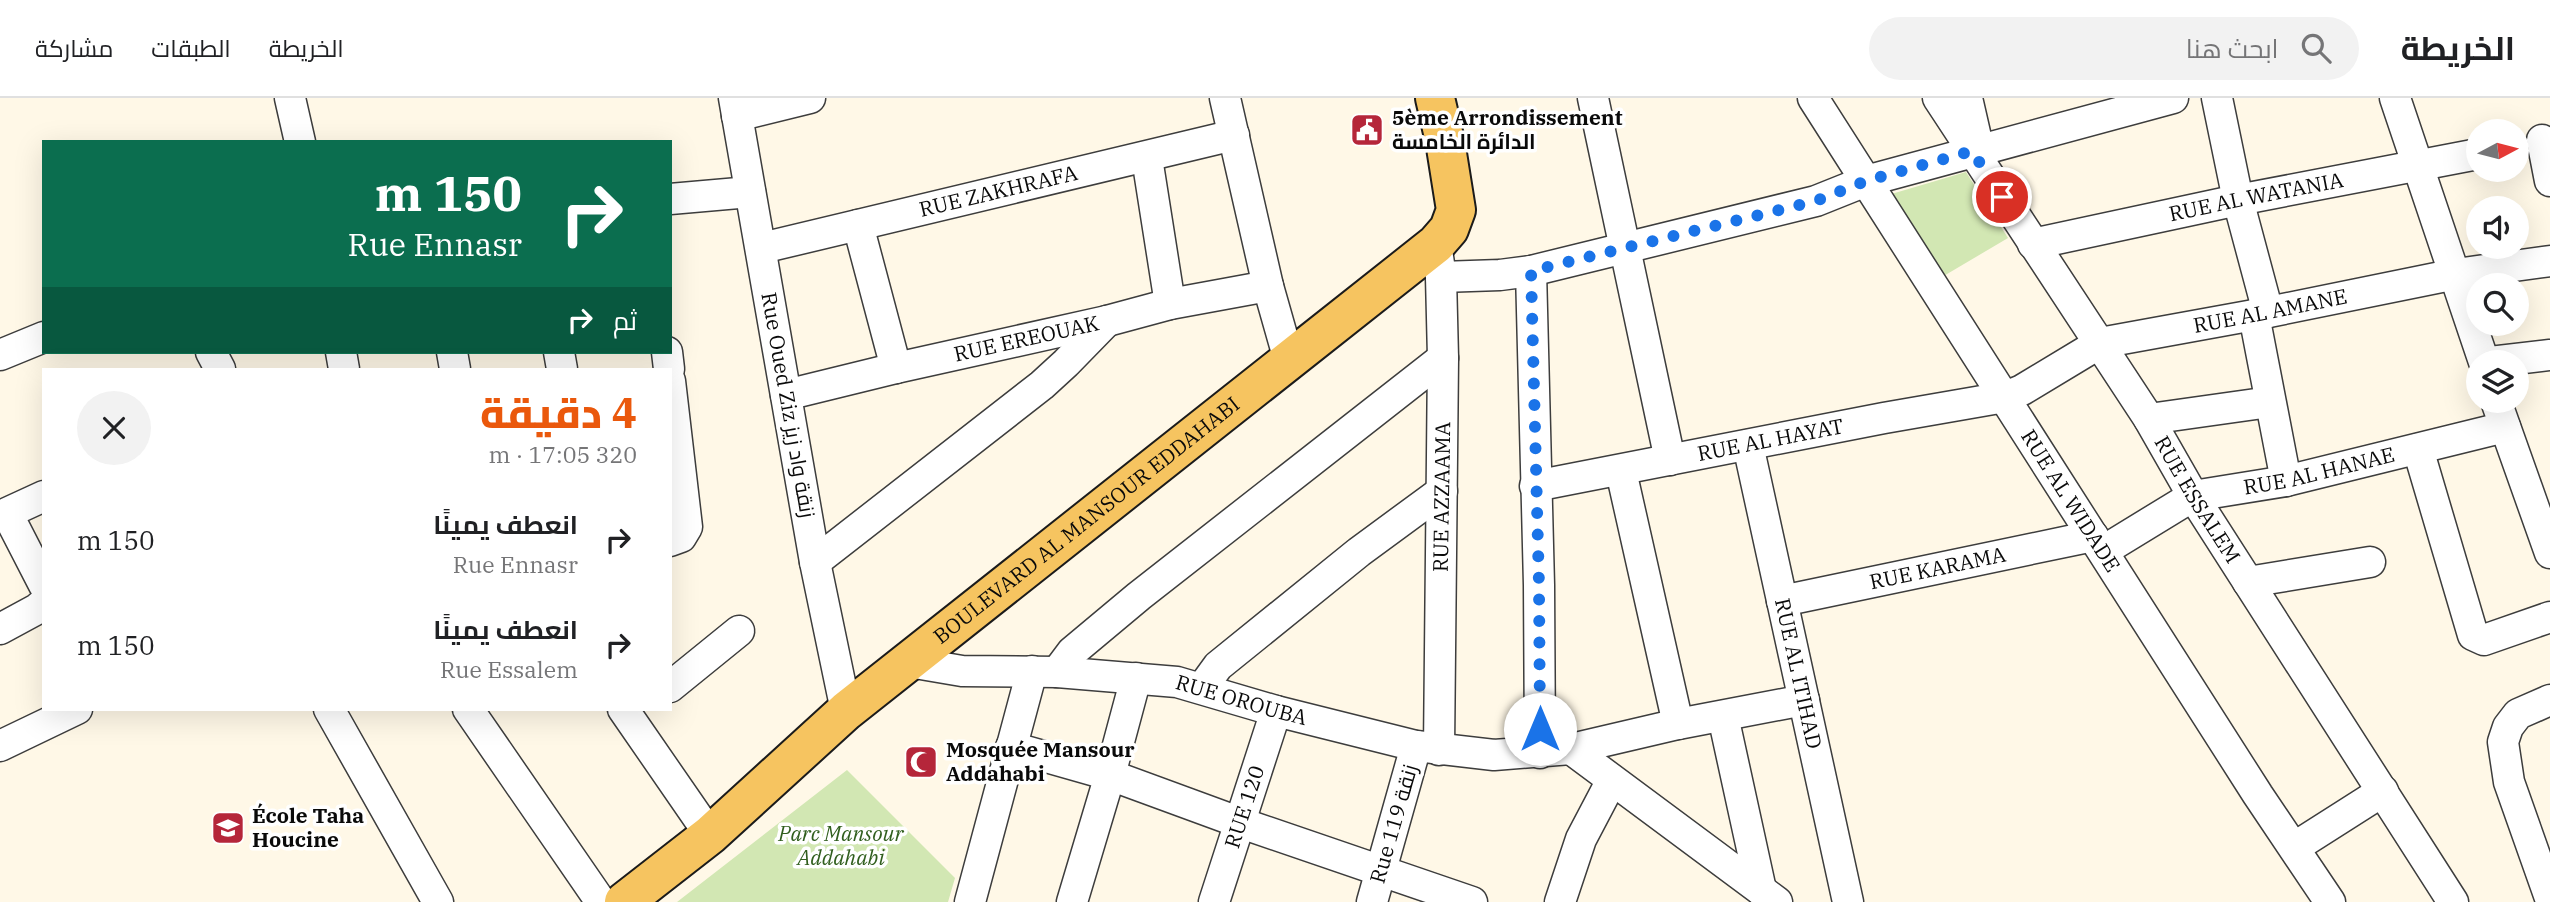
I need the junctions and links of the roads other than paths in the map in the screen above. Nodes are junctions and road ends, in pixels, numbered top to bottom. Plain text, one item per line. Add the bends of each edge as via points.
1 (290, 98) edge
2 (810, 98) edge
3 (1225, 98) edge
4 (1435, 98) edge
5 (1593, 98) edge
6 (1813, 98) edge
7 (1938, 98) edge
8 (1967, 98) edge
9 (2173, 98) edge
10 (2217, 98) edge
11 (2395, 98) edge
12 (736, 107) edge
13 (2093, 108) edge
14 (1234, 135) junction
15 (300, 140) edge
16 (2536, 142) edge
17 (1975, 150) junction
18 (2466, 157) edge
19 (1147, 158) junction
20 (2418, 167) junction
21 (1866, 181) junction
22 (2550, 181) edge
23 (750, 192) junction
24 (672, 199) edge
25 (2238, 200) junction
26 (858, 225) junction
27 (2033, 244) junction
28 (762, 248) junction
29 (1625, 249) junction
30 (1439, 260) junction
31 (2550, 261) edge
32 (1531, 271) junction
33 (2456, 274) junction
34 (1268, 286) junction
35 (1170, 304) junction
36 (2261, 314) junction
37 (1107, 321) junction
38 (42, 338) edge
39 (2100, 343) junction
40 (2480, 350) edge
41 (0, 355) edge
42 (2550, 355) edge
43 (2529, 357) edge
44 (1443, 358) junction
45 (1289, 360) junction
46 (896, 368) junction
47 (786, 395) junction
48 (2005, 397) junction
49 (672, 398) edge
50 (2270, 402) junction
51 (2500, 414) edge
52 (2149, 419) junction
53 (1748, 444) junction
54 (2418, 449) junction
55 (1670, 460) junction
56 (1621, 471) junction
57 (2286, 481) junction
58 (1535, 486) junction
59 (1442, 491) junction
60 (42, 496) edge
61 (2193, 496) junction
62 (4, 505) edge
63 (672, 540) edge
64 (2098, 543) junction
65 (2550, 553) edge
66 (815, 562) junction
67 (2370, 562) dead end
68 (42, 581) edge
69 (2248, 582) junction
70 (1782, 601) junction
71 (42, 605) edge
72 (2550, 617) edge
73 (0, 629) edge
74 (739, 631) dead end
75 (909, 662) junction
76 (1044, 671) junction
77 (1136, 678) junction
78 (672, 685) edge
79 (1202, 688) junction
80 (1804, 700) junction
81 (2550, 700) edge
82 (73, 711) edge
83 (330, 711) edge
84 (469, 711) edge
85 (846, 711) junction
86 (1276, 711) junction
87 (632, 712) edge
88 (1723, 716) junction
89 (1678, 724) junction
90 (0, 746) edge
91 (1011, 747) junction
92 (1428, 748) junction
93 (1570, 749) junction
94 (1541, 753) junction
95 (1110, 775) junction
96 (1612, 780) junction
97 (2383, 791) junction
98 (1241, 824) junction
99 (710, 835) junction
100 (2295, 847) junction
101 (1380, 871) junction
102 (1769, 896) edge
103 (2550, 898) edge
104 (438, 902) edge
105 (601, 902) edge
106 (624, 902) edge
107 (970, 902) edge
108 (1072, 902) edge
109 (1214, 902) edge
110 (1372, 902) edge
111 (1472, 902) edge
112 (1560, 902) edge
113 (1848, 902) edge
114 (2330, 902) edge
115 (2454, 902) edge

1 - 15 street
2 - 12 street
3 - 14 street
4 - 30 main road, BOULEVARD AL MANSOUR EDDAHABI via 1455,209
5 - 29 street
6 - 21 street, RUE AL WIDADE
7 - 17 street, RUE ESSALEM
8 - 17 street
9 - 13 street
10 - 25 street
11 - 20 street
12 - 23 street, Rue Oued Ziz زنقة واد زيز
13 - 17 street
14 - 19 street, RUE ZAKHRAFA
14 - 34 street
16 - 22 street
17 - 21 street
17 - 27 street, RUE ESSALEM
18 - 20 street, RUE AL WATANIA
19 - 26 street, RUE ZAKHRAFA
19 - 35 street
20 - 25 street, RUE AL WATANIA
20 - 33 street
21 - 29 street via 1816,201
21 - 48 street, RUE AL WIDADE
23 - 24 street
23 - 28 street, Rue Oued Ziz زنقة واد زيز
25 - 27 street, RUE AL WATANIA
25 - 36 street
26 - 28 street, RUE ZAKHRAFA
26 - 46 street
27 - 39 street, RUE ESSALEM
28 - 47 street, Rue Oued Ziz زنقة واد زيز
29 - 32 street
29 - 55 street
30 - 32 street via 1500,275
30 - 44 street, RUE AZZAAMA
30 - 45 main road, BOULEVARD AL MANSOUR EDDAHABI
31 - 33 street, RUE AL AMANE
32 - 58 street
33 - 36 street, RUE AL AMANE
33 - 40 street
34 - 35 street, RUE EREOUAK
34 - 45 street
35 - 37 street, RUE EREOUAK
36 - 39 street, RUE AL AMANE
36 - 50 street
37 - 46 street, RUE EREOUAK
37 - 66 street via 1042,385
38 - 41 street
39 - 48 street, RUE AL AMANE
39 - 52 street, RUE ESSALEM
42 - 43 street
44 - 59 street, RUE AZZAAMA
44 - 76 street
45 - 75 main road, BOULEVARD AL MANSOUR EDDAHABI
46 - 47 street, RUE EREOUAK
47 - 66 street, Rue Oued Ziz زنقة واد زيز
48 - 53 street, RUE AL HAYAT
48 - 64 street, RUE AL WIDADE
49 - 63 street via 687,527 681,537
50 - 52 street
50 - 57 street
51 - 54 street, RUE AL HANAE
51 - 65 street
52 - 61 street, RUE ESSALEM
53 - 55 street, RUE AL HAYAT
53 - 70 street, RUE AL ITIHAD
54 - 57 street, RUE AL HANAE
54 - 72 street via 2473,635 2484,640
55 - 56 street, RUE AL HAYAT
56 - 58 street, RUE AL HAYAT
56 - 89 street
57 - 61 street, RUE AL HANAE
58 - 94 street
59 - 79 street via 1218,666
59 - 92 street, RUE AZZAAMA
60 - 62 street
61 - 64 street, RUE AL HANAE
61 - 69 street, RUE ESSALEM
62 - 68 street
64 - 70 street, RUE KARAMA
64 - 100 street, RUE AL WIDADE
66 - 85 street, Rue Oued Ziz زنقة واد زيز
67 - 69 street
69 - 97 street, RUE ESSALEM
70 - 80 street, RUE AL ITIHAD
71 - 73 street
74 - 78 street
75 - 76 street, RUE OROUBA via 962,671
75 - 85 main road, BOULEVARD AL MANSOUR EDDAHABI
76 - 77 street, RUE OROUBA
76 - 91 street
77 - 79 street, RUE OROUBA
77 - 95 street
79 - 86 street, RUE OROUBA
80 - 88 street, RUE OROUBA
80 - 113 street, RUE AL ITIHAD
81 - 103 street via 2518,714 2503,742 2509,782
82 - 90 street
83 - 104 street
84 - 105 street
85 - 99 main road, BOULEVARD AL MANSOUR EDDAHABI
86 - 92 street, RUE OROUBA
86 - 98 street, RUE 120
87 - 99 street
88 - 89 street, RUE OROUBA
88 - 102 street
89 - 93 street, RUE OROUBA
91 - 95 street
91 - 107 street
92 - 94 street, RUE OROUBA via 1494,755
92 - 101 street, Rue 119 زنقة
93 - 94 street, RUE OROUBA
93 - 96 street
95 - 98 street
95 - 108 street
96 - 102 street
96 - 112 street via 1581,839
97 - 100 street
97 - 115 street, RUE ESSALEM
98 - 101 street
98 - 109 street, RUE 120
99 - 106 main road, BOULEVARD AL MANSOUR EDDAHABI
100 - 114 street, RUE AL WIDADE
101 - 110 street, Rue 119 زنقة
101 - 111 street

